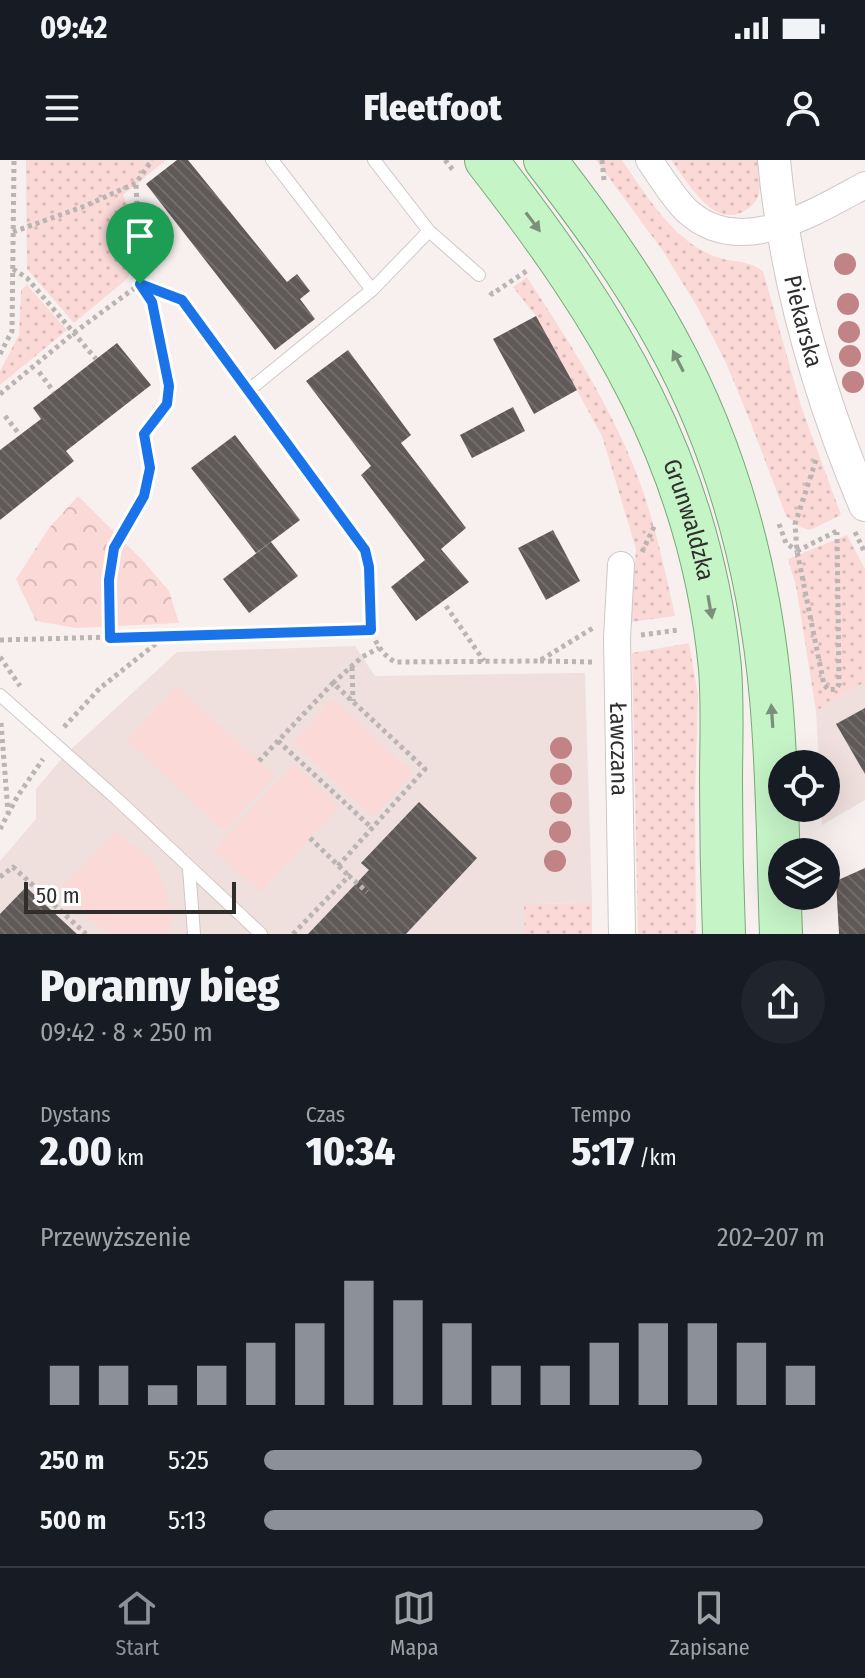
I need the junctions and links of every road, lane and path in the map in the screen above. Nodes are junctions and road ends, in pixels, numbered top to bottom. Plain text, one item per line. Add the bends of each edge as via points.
1 (14, 160) edge
2 (152, 160) edge
3 (272, 160) edge
4 (374, 160) edge
5 (445, 160) edge
6 (545, 160) edge
7 (602, 160) edge
8 (649, 160) edge
9 (774, 160) edge
10 (470, 166) edge
11 (136, 183) junction
12 (605, 185) dead end
13 (865, 185) edge
14 (783, 224) junction
15 (429, 231) junction
16 (13, 232) junction
17 (520, 257) dead end
18 (13, 269) junction
19 (529, 269) junction
20 (479, 275) joint
21 (537, 282) dead end
22 (140, 284) junction
23 (372, 290) junction
24 (75, 332) junction
25 (0, 354) edge
26 (96, 359) dead end
27 (39, 372) dead end
28 (249, 390) junction
29 (54, 392) dead end
30 (0, 394) edge
31 (5, 416) dead end
32 (20, 435) dead end
33 (820, 446) dead end
34 (859, 494) edge
35 (657, 521) dead end
36 (661, 533) dead end
37 (797, 551) junction
38 (865, 553) edge
39 (621, 565) dead end
40 (446, 606) dead end
41 (680, 616) dead end
42 (371, 630) junction
43 (607, 632) junction
44 (164, 637) junction
45 (110, 638) junction
46 (0, 640) edge
47 (379, 648) junction
48 (484, 661) junction
49 (539, 661) junction
50 (600, 662) dead end
51 (352, 666) junction
52 (333, 683) junction
53 (0, 695) edge
54 (353, 702) junction
55 (1, 721) edge
56 (278, 741) junction
57 (53, 743) junction
58 (259, 761) dead end
59 (8, 813) junction
60 (372, 828) junction
61 (0, 829) edge
62 (310, 838) dead end
63 (338, 866) junction
64 (189, 868) junction
65 (349, 876) junction
66 (0, 877) edge
67 (367, 892) dead end
68 (86, 934) edge
69 (194, 934) edge
70 (261, 934) edge
71 (293, 934) edge
72 (622, 934) edge
73 (724, 934) edge
74 (781, 934) edge

1 - 16 path
2 - 11 path
3 - 23 lane
4 - 15 lane
5 - 10 path
74 -> 6 main road, Grunwaldzka via 771,697 752,572 734,502 710,432 667,339 622,264
7 - 12 path
8 - 14 street via 686,210 718,230 742,234
9 - 14 street, Piekarska
10 -> 73 main road, Grunwaldzka via 561,259 611,336 650,409 686,503 720,667
11 - 16 path
11 - 22 path
13 - 14 street
14 - 34 street, Piekarska via 818,376
15 - 20 lane
15 - 23 lane
16 - 18 path
17 - 19 path
18 - 24 path
18 - 25 path via 12,331
19 - 20 path via 492,294
19 - 21 path
22 - 24 path
22 - 28 path via 182,300
22 - 45 path via 152,302 169,386 167,404 144,434 150,468 144,496 114,548
23 - 28 lane
24 - 26 path
24 - 30 path
27 - 29 path
28 - 42 path via 365,550
31 - 32 path
33 - 37 path via 795,524
34 - 38 path
35 - 36 path
37 - 37 path via 824,685 836,689 837,532
39 - 43 street, Ławczana
40 - 48 path
41 - 43 path via 683,630
42 - 44 path
42 - 47 path
43 - 49 path
43 - 72 street, Ławczana
44 - 45 path
44 - 57 path via 100,688
45 - 46 path
47 - 48 path via 395,662
47 - 51 path
48 - 49 path
49 - 50 path
51 - 52 path
51 - 54 path
52 - 54 path
52 - 56 path
53 - 57 lane
54 - 60 path via 425,769
55 - 59 path
56 - 58 path
56 - 60 path
57 - 59 path
57 - 64 lane
59 - 61 path
60 - 63 path
62 - 63 path
63 - 65 path
64 - 69 lane
64 - 70 lane
65 - 67 path
65 - 71 path
66 - 68 path via 13,867

